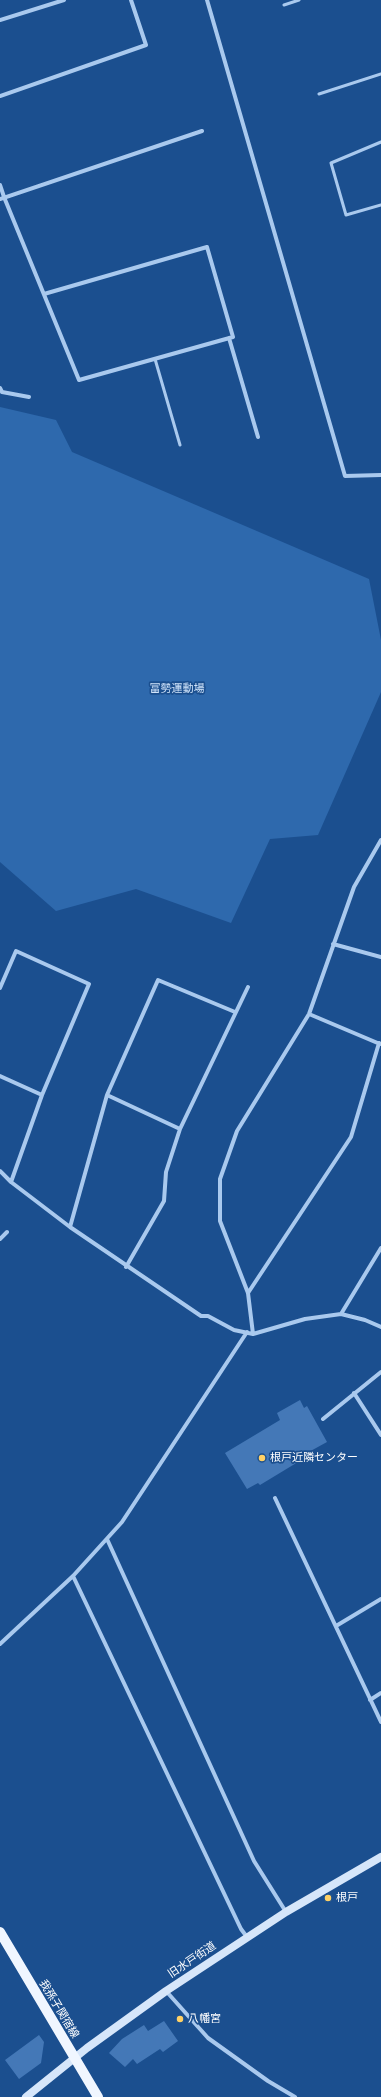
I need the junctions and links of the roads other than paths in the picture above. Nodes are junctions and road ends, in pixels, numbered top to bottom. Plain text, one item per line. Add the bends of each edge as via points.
1 (64, 0) edge
2 (131, 0) edge
3 (207, 0) edge
4 (299, 0) edge
5 (284, 5) dead end
6 (0, 20) edge
7 (381, 74) edge
8 (318, 94) dead end
9 (0, 96) edge
10 (202, 131) dead end
11 (381, 142) edge
12 (0, 185) edge
13 (2, 198) edge
14 (381, 205) edge
15 (44, 294) junction
16 (229, 338) junction
17 (155, 359) junction
18 (0, 388) edge
19 (29, 397) dead end
20 (258, 437) dead end
21 (180, 445) dead end
22 (381, 475) edge
23 (381, 840) edge
24 (333, 944) junction
25 (381, 957) edge
26 (0, 987) edge
27 (248, 987) dead end
28 (235, 1012) junction
29 (309, 1014) junction
30 (380, 1043) edge
31 (0, 1076) edge
32 (42, 1095) junction
33 (107, 1095) junction
34 (180, 1129) junction
35 (0, 1171) edge
36 (11, 1182) junction
37 (70, 1227) junction
38 (6, 1232) dead end
39 (0, 1239) edge
40 (381, 1248) edge
41 (126, 1267) junction
42 (248, 1293) junction
43 (341, 1314) junction
44 (381, 1327) edge
45 (247, 1332) junction
46 (253, 1334) junction
47 (381, 1372) edge
48 (354, 1394) junction
49 (322, 1419) dead end
50 (381, 1435) edge
51 (275, 1498) dead end
52 (107, 1539) junction
53 (73, 1576) junction
54 (381, 1600) edge
55 (336, 1626) junction
56 (0, 1644) edge
57 (381, 1693) edge
58 (370, 1700) junction
59 (381, 1722) edge
60 (381, 1857) edge
61 (286, 1912) junction
62 (0, 1932) edge
63 (246, 1937) junction
64 (166, 1991) junction
65 (75, 2058) junction
66 (26, 2097) edge
67 (98, 2097) edge
68 (295, 2097) edge

1 - 6 street
2 - 9 street via 146,45
3 - 22 street via 345,476
4 - 5 lane
7 - 8 lane
10 - 13 street
11 - 14 lane via 331,163 346,215
12 - 13 street
13 - 15 street
15 - 16 street via 206,247 233,337
15 - 17 street via 79,380
16 - 17 street
16 - 20 street
17 - 21 lane
18 - 19 street via 2,392
23 - 24 street via 354,888
24 - 25 street
24 - 29 street
26 - 32 street via 16,951 88,984
27 - 28 street
28 - 33 street via 158,980
28 - 34 street
29 - 30 street
29 - 42 street via 237,1131 220,1179 220,1221
30 - 42 street via 351,1137
31 - 32 street
32 - 36 street
33 - 34 street
33 - 37 street
34 - 41 street via 166,1172 164,1201
35 - 36 street
36 - 37 street
37 - 41 street
38 - 39 street
40 - 43 street
41 - 45 street via 201,1316 208,1316 234,1330
42 - 46 street
43 - 44 street
43 - 46 street via 305,1319
45 - 46 street
45 - 52 street via 122,1522
47 - 48 street
48 - 49 street
48 - 50 street
51 - 55 street
52 - 53 street
52 - 61 street via 254,1861
53 - 56 street
53 - 63 street
54 - 55 street
55 - 58 street
57 - 58 street
58 - 59 street
60 - 61 street, 旧水戸街道
61 - 63 street, 旧水戸街道
62 - 65 main road, 我孫子関宿線
63 - 64 street, 旧水戸街道
64 - 65 street, 旧水戸街道
64 - 68 street via 208,2038
65 - 66 street, 旧水戸街道
65 - 67 main road, 我孫子関宿線

